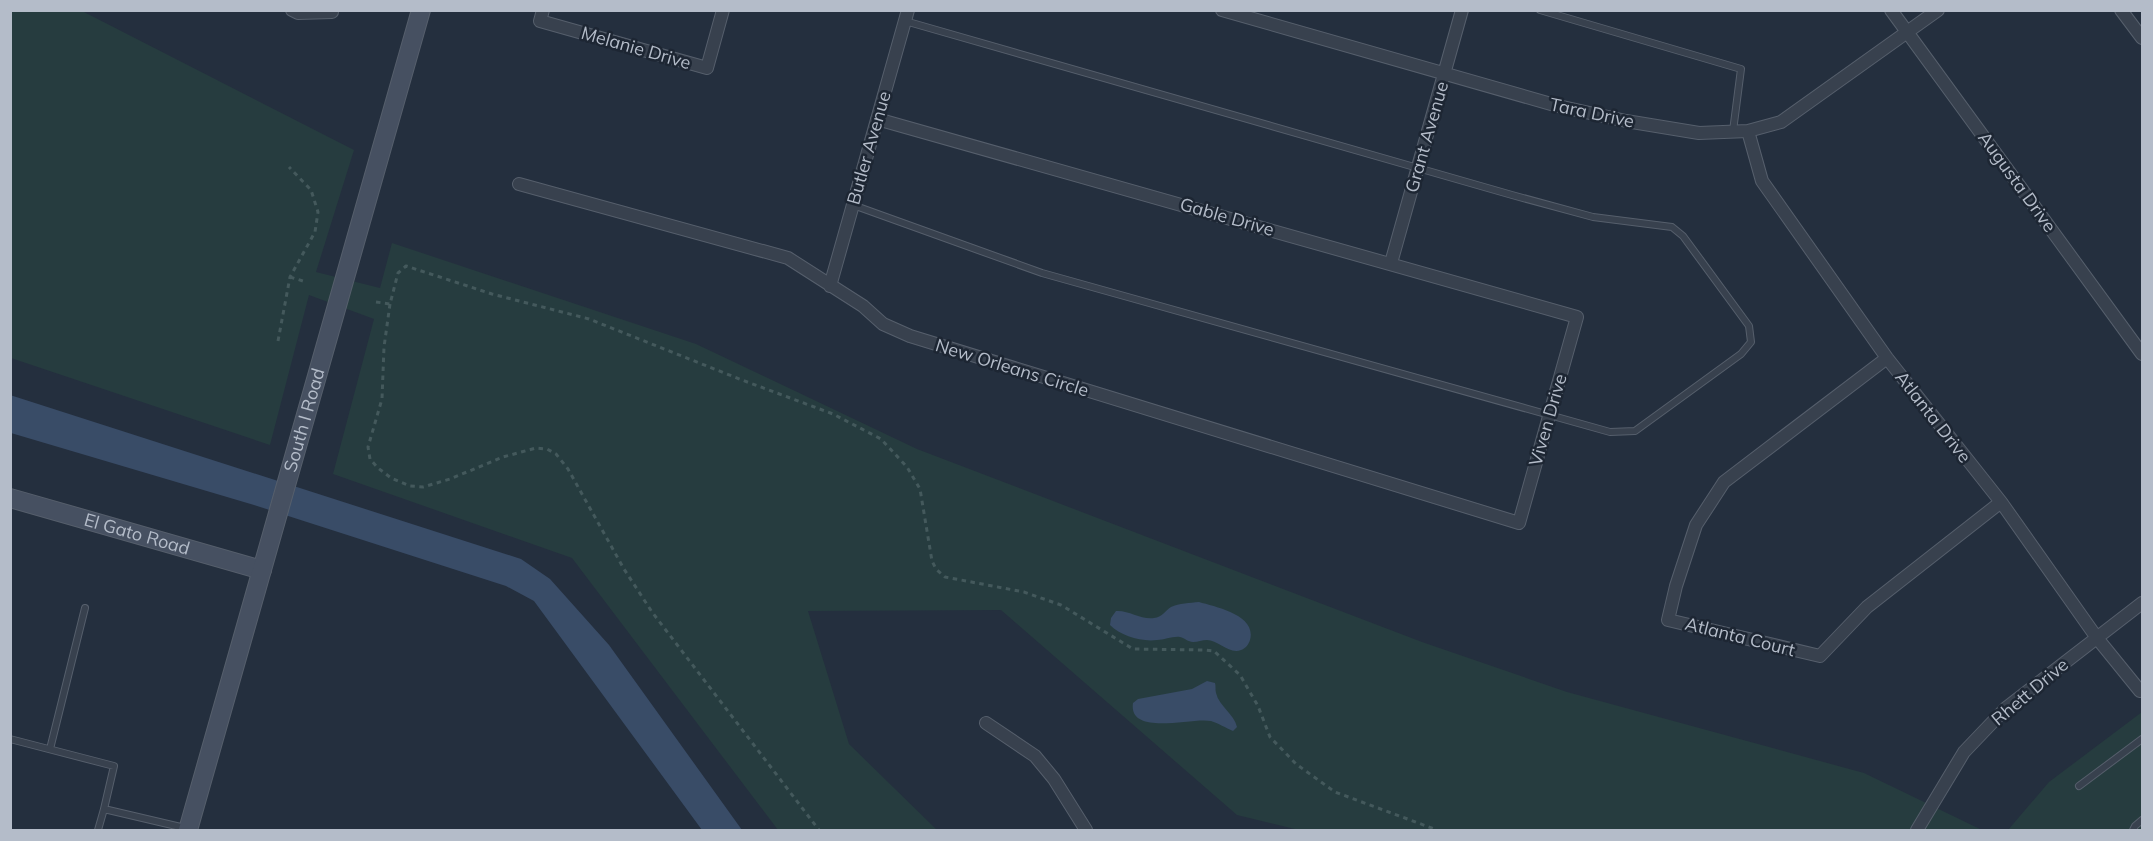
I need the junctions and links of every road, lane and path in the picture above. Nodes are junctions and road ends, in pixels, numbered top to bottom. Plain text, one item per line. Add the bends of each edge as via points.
1 (292, 10) edge
2 (421, 10) edge
3 (543, 10) edge
4 (723, 10) edge
5 (1222, 10) edge
6 (1462, 10) edge
7 (1540, 10) edge
8 (1890, 10) edge
9 (1938, 10) edge
10 (2121, 10) edge
11 (332, 12) dead end
12 (906, 16) edge
13 (1907, 32) junction
14 (2142, 38) edge
15 (1444, 74) junction
16 (877, 118) junction
17 (1748, 131) junction
18 (1733, 132) junction
19 (289, 167) dead end
20 (1419, 167) junction
21 (519, 184) dead end
22 (853, 205) junction
23 (1391, 263) junction
24 (290, 277) junction
25 (306, 282) dead end
26 (830, 286) junction
27 (376, 302) dead end
28 (390, 304) junction
29 (1577, 317) joint
30 (278, 341) dead end
31 (2142, 354) edge
32 (1887, 358) junction
33 (1550, 415) junction
34 (10, 498) edge
35 (2001, 502) junction
36 (1520, 523) joint
37 (262, 570) junction
38 (2142, 603) edge
39 (85, 608) dead end
40 (2097, 638) junction
41 (2140, 691) dead end
42 (986, 723) dead end
43 (10, 739) edge
44 (2142, 739) edge
45 (50, 749) junction
46 (2079, 786) dead end
47 (104, 809) junction
48 (2142, 820) edge
49 (189, 830) edge
50 (98, 831) edge
51 (819, 831) edge
52 (1086, 831) edge
53 (1437, 831) edge
54 (1917, 831) edge
55 (2133, 831) edge

1 - 11 street
2 - 37 main road, South I Road
3 - 4 street, Melanie Drive via 540,21 707,68
5 - 15 street, Tara Drive
6 - 15 street, Grant Avenue
7 - 18 lane via 1741,69
8 - 13 street, Augusta Drive
9 - 13 street, Tara Drive
10 - 14 street
12 - 16 street, Butler Avenue
12 - 20 lane
13 - 17 street, Tara Drive via 1781,122
13 - 31 street, Augusta Drive
15 - 18 street, Tara Drive via 1626,121 1700,133
15 - 20 street, Grant Avenue
16 - 22 street, Butler Avenue
16 - 23 street, Gable Drive
17 - 18 street, Tara Drive
17 - 32 street, Atlanta Drive via 1762,181
19 - 24 path via 311,190 318,212 315,232
20 - 23 street, Grant Avenue
20 - 33 lane via 1593,217 1672,227 1683,236 1749,326 1751,342 1741,354 1635,431 1610,432
21 - 26 street, New Orleans Circle via 788,258
22 - 26 street, Butler Avenue
22 - 33 lane via 1042,273
23 - 29 street, Gable Drive
24 - 25 path
24 - 30 path
26 - 36 street, New Orleans Circle via 883,324 910,336
27 - 28 path
28 - 51 path via 382,399 368,447 370,459 391,478 423,487 536,448 556,454 652,612
28 - 53 path via 398,273 406,266 589,319 833,414 881,439 908,467 920,489 932,561 945,577 1024,592 1061,605 1133,649 1214,651 1240,675 1270,737 1296,764 1335,792
29 - 33 street, Viven Drive
32 - 35 street, Atlanta Drive
32 - 35 street, Atlanta Court via 1724,482 1696,525 1668,620 1821,656 1867,607
33 - 36 street, Viven Drive
34 - 37 main road, El Gato Road
35 - 40 street, Atlanta Drive
37 - 49 main road, South I Road
38 - 40 street, Rhett Drive
39 - 45 lane
40 - 41 street, Atlanta Drive
40 - 54 street, Rhett Drive via 2006,708 1964,752
42 - 52 street via 1035,756
43 - 45 lane
44 - 46 lane
45 - 47 lane via 114,766
47 - 49 lane
47 - 50 lane
48 - 55 lane

